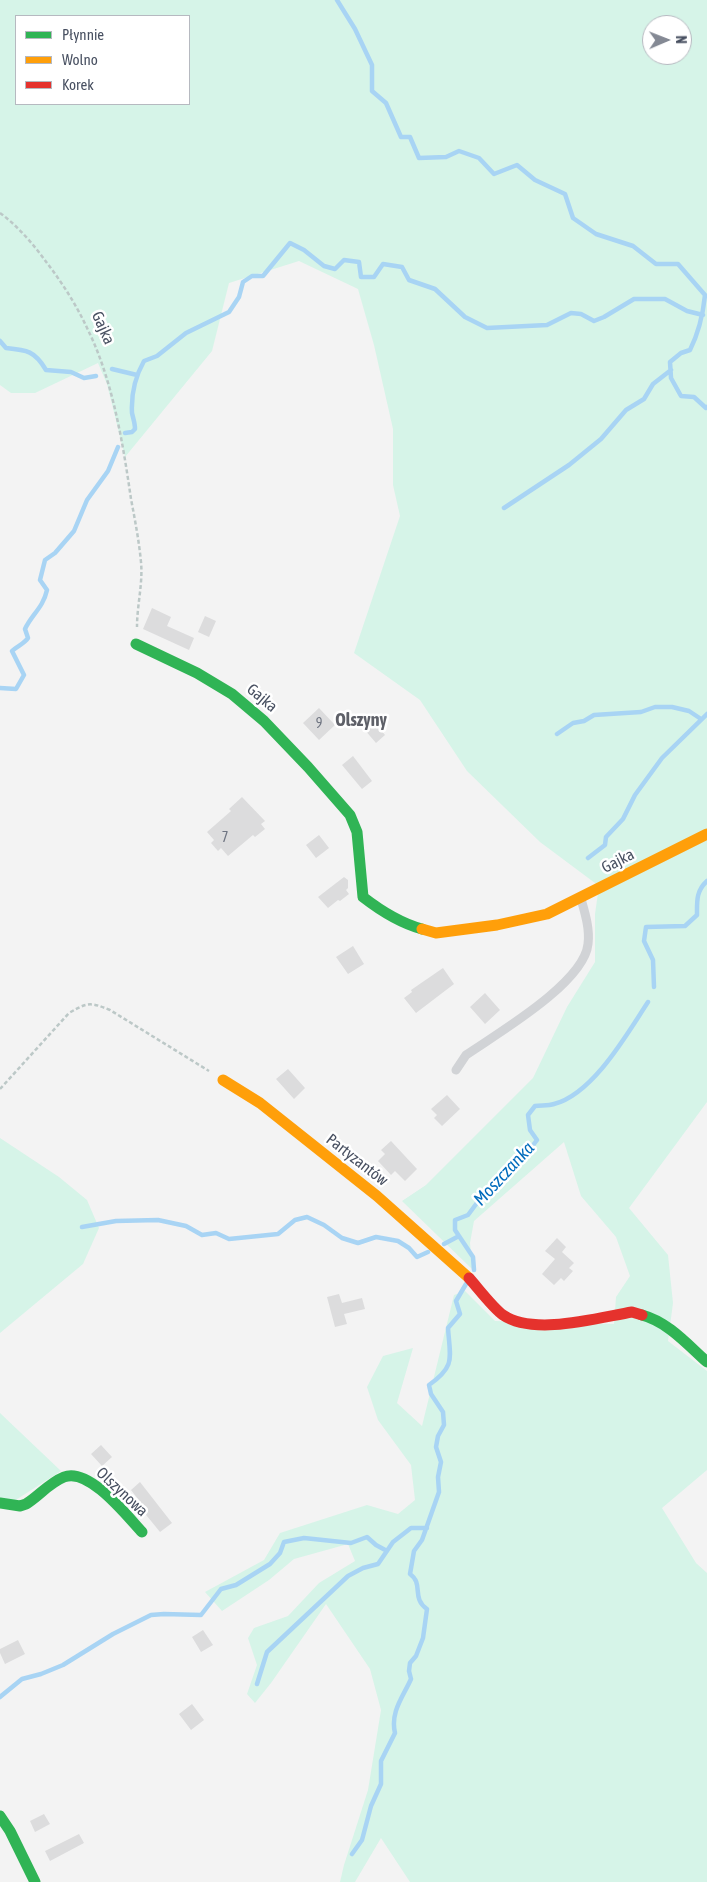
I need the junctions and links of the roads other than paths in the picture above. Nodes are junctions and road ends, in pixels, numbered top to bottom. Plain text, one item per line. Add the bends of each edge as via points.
1 (136, 644) road end
2 (707, 834) edge
3 (581, 898) junction
4 (456, 1070) dead end
5 (223, 1080) road end
6 (707, 1362) edge
7 (0, 1504) edge
8 (142, 1532) dead end
9 (0, 1816) edge
10 (35, 1882) edge

1 - 3 street, Gajka via 230,693 266,722 320,781 350,815 356,832 363,897 376,908 408,925 436,932 497,925 547,914
2 - 3 street, Gajka
3 - 4 lane via 588,945 580,965 560,987 466,1055
5 - 6 street, Partyzantów via 260,1104 377,1196 463,1271 503,1315 522,1323 549,1326 632,1312 649,1316 671,1330
7 - 8 street, Olszynowa via 26,1504 65,1476 74,1475 90,1482
9 - 10 street

